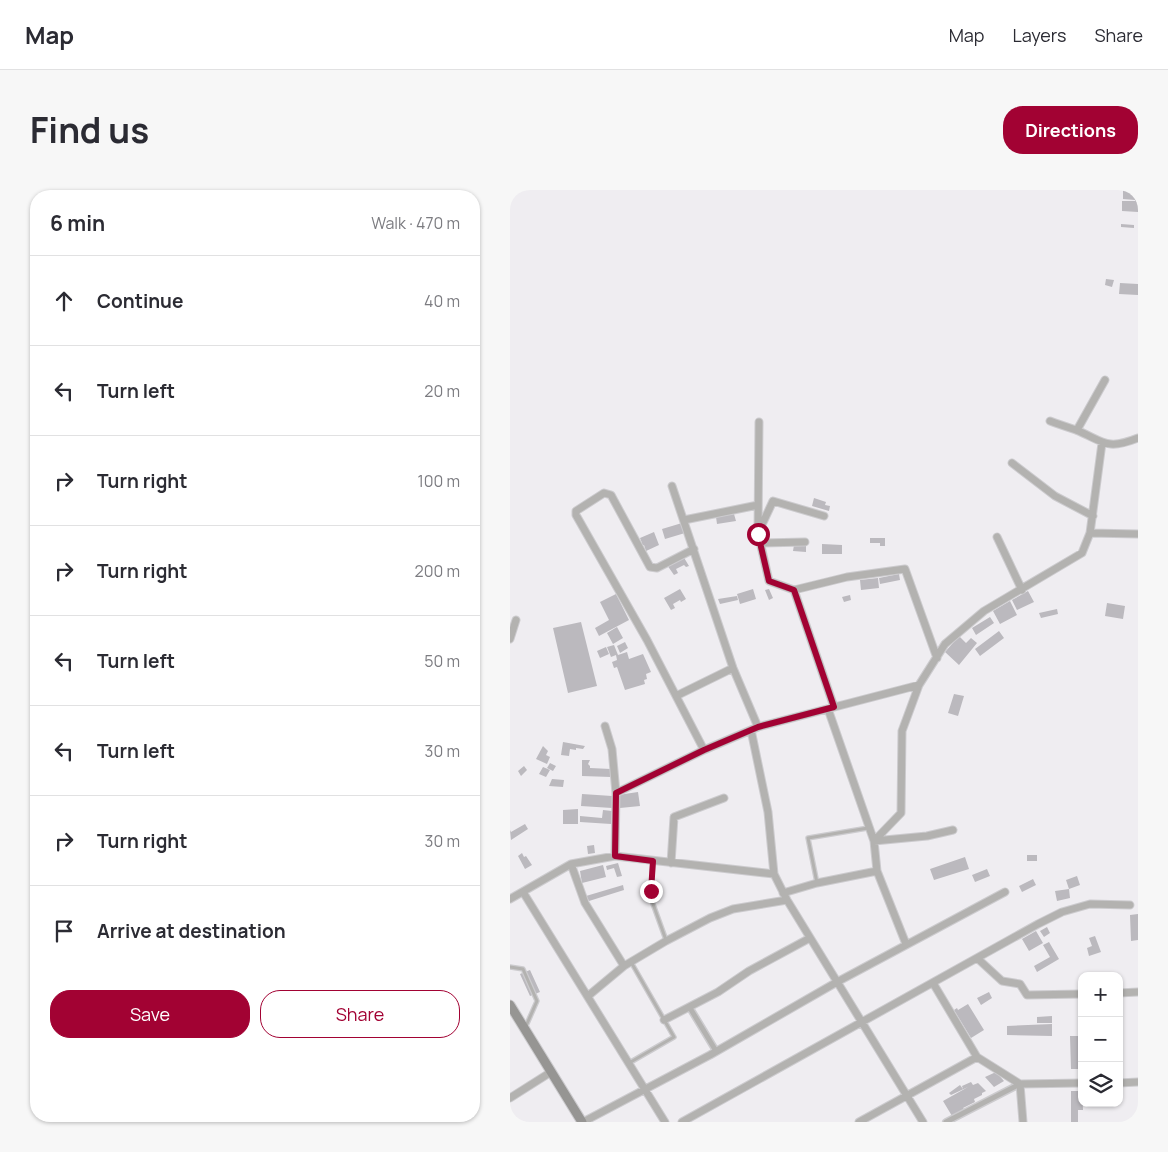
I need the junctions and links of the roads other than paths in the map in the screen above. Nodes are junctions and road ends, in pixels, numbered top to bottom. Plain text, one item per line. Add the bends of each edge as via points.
1 (1105, 380) dead end
2 (1050, 421) dead end
3 (759, 422) dead end
4 (1077, 430) junction
5 (1138, 438) edge
6 (1102, 443) junction
7 (1012, 463) dead end
8 (672, 486) dead end
9 (758, 506) junction
10 (824, 516) dead end
11 (1093, 516) junction
12 (684, 520) junction
13 (1090, 533) junction
14 (758, 534) junction
15 (1138, 534) edge
16 (997, 537) dead end
17 (806, 542) dead end
18 (760, 543) junction
19 (694, 549) junction
20 (794, 590) junction
21 (1022, 590) junction
22 (516, 620) dead end
23 (510, 639) edge
24 (937, 658) junction
25 (733, 668) junction
26 (919, 685) junction
27 (676, 696) junction
28 (831, 708) junction
29 (605, 726) dead end
30 (754, 728) junction
31 (704, 750) junction
32 (616, 793) junction
33 (724, 798) dead end
34 (869, 828) junction
35 (953, 830) dead end
36 (874, 841) junction
37 (615, 856) junction
38 (653, 861) junction
39 (671, 863) junction
40 (571, 864) junction
41 (877, 871) junction
42 (774, 874) junction
43 (817, 883) junction
44 (523, 892) junction
45 (1005, 892) dead end
46 (784, 893) junction
47 (510, 899) edge
48 (787, 900) junction
49 (1130, 905) dead end
50 (810, 938) junction
51 (666, 940) junction
52 (906, 944) junction
53 (977, 958) junction
54 (627, 964) junction
55 (510, 966) edge
56 (837, 982) junction
57 (934, 983) junction
58 (1138, 992) edge
59 (1123, 993) edge
60 (1078, 994) edge
61 (588, 996) junction
62 (510, 1005) edge
63 (690, 1008) junction
64 (664, 1020) junction
65 (862, 1022) junction
66 (524, 1028) junction
67 (716, 1051) junction
68 (977, 1057) junction
69 (629, 1063) junction
70 (552, 1072) junction
71 (1123, 1082) edge
72 (1138, 1082) edge
73 (1078, 1083) edge
74 (1020, 1084) junction
75 (645, 1089) junction
76 (907, 1096) junction
77 (510, 1098) edge
78 (583, 1122) edge
79 (664, 1122) edge
80 (682, 1122) edge
81 (859, 1122) edge
82 (923, 1122) edge
83 (946, 1122) edge
84 (1023, 1122) edge

1 - 4 street
2 - 4 street
3 - 9 street
4 - 6 street
5 - 6 street via 1123,444
6 - 11 street
7 - 11 street via 1055,496
8 - 12 street
9 - 12 street
9 - 14 street
10 - 14 street via 773,501
11 - 13 street
12 - 19 street
13 - 15 street
13 - 21 street via 1082,553
14 - 18 street
16 - 21 street
17 - 18 street
18 - 20 street via 769,581
19 - 25 street
19 - 27 street via 653,568 611,495 604,494 576,511
20 - 24 street via 847,577 905,569
20 - 28 street
21 - 24 street via 984,611 946,644
22 - 23 street
24 - 26 street
25 - 27 street
25 - 30 street
26 - 28 street
26 - 36 street via 902,731 901,813
27 - 31 street
28 - 30 street
28 - 34 street
29 - 32 street via 612,749
30 - 31 street
30 - 42 street
31 - 32 street
32 - 37 street
33 - 39 street via 674,817
34 - 36 street
34 - 43 lane via 808,838
35 - 36 street
36 - 41 street
37 - 38 street
37 - 40 street
38 - 39 street
38 - 51 lane via 653,904
39 - 42 street
40 - 44 street
40 - 54 street via 585,903
41 - 43 street
41 - 52 street
42 - 46 street
43 - 46 street
44 - 47 street
44 - 61 street
45 - 52 street
46 - 48 street
48 - 50 street
48 - 51 street via 733,910
49 - 53 street via 1090,904 1062,912
50 - 56 street
50 - 63 street
51 - 54 street
52 - 56 street
53 - 57 street
53 - 60 street via 1002,981 1020,984 1027,995
54 - 61 street
54 - 64 lane
55 - 66 lane via 523,968 537,1001
56 - 65 street
56 - 67 street
57 - 65 street
57 - 68 street
58 - 59 street
61 - 69 street
62 - 66 main road
63 - 64 street
63 - 67 street
64 - 69 lane via 674,1037
65 - 76 street
65 - 80 street
66 - 70 main road
67 - 75 street
68 - 74 street
68 - 76 street
69 - 75 street
70 - 77 street
70 - 78 main road
71 - 72 street
73 - 74 street
74 - 83 street
74 - 84 street
75 - 78 street
75 - 79 street
76 - 81 street
76 - 82 street

